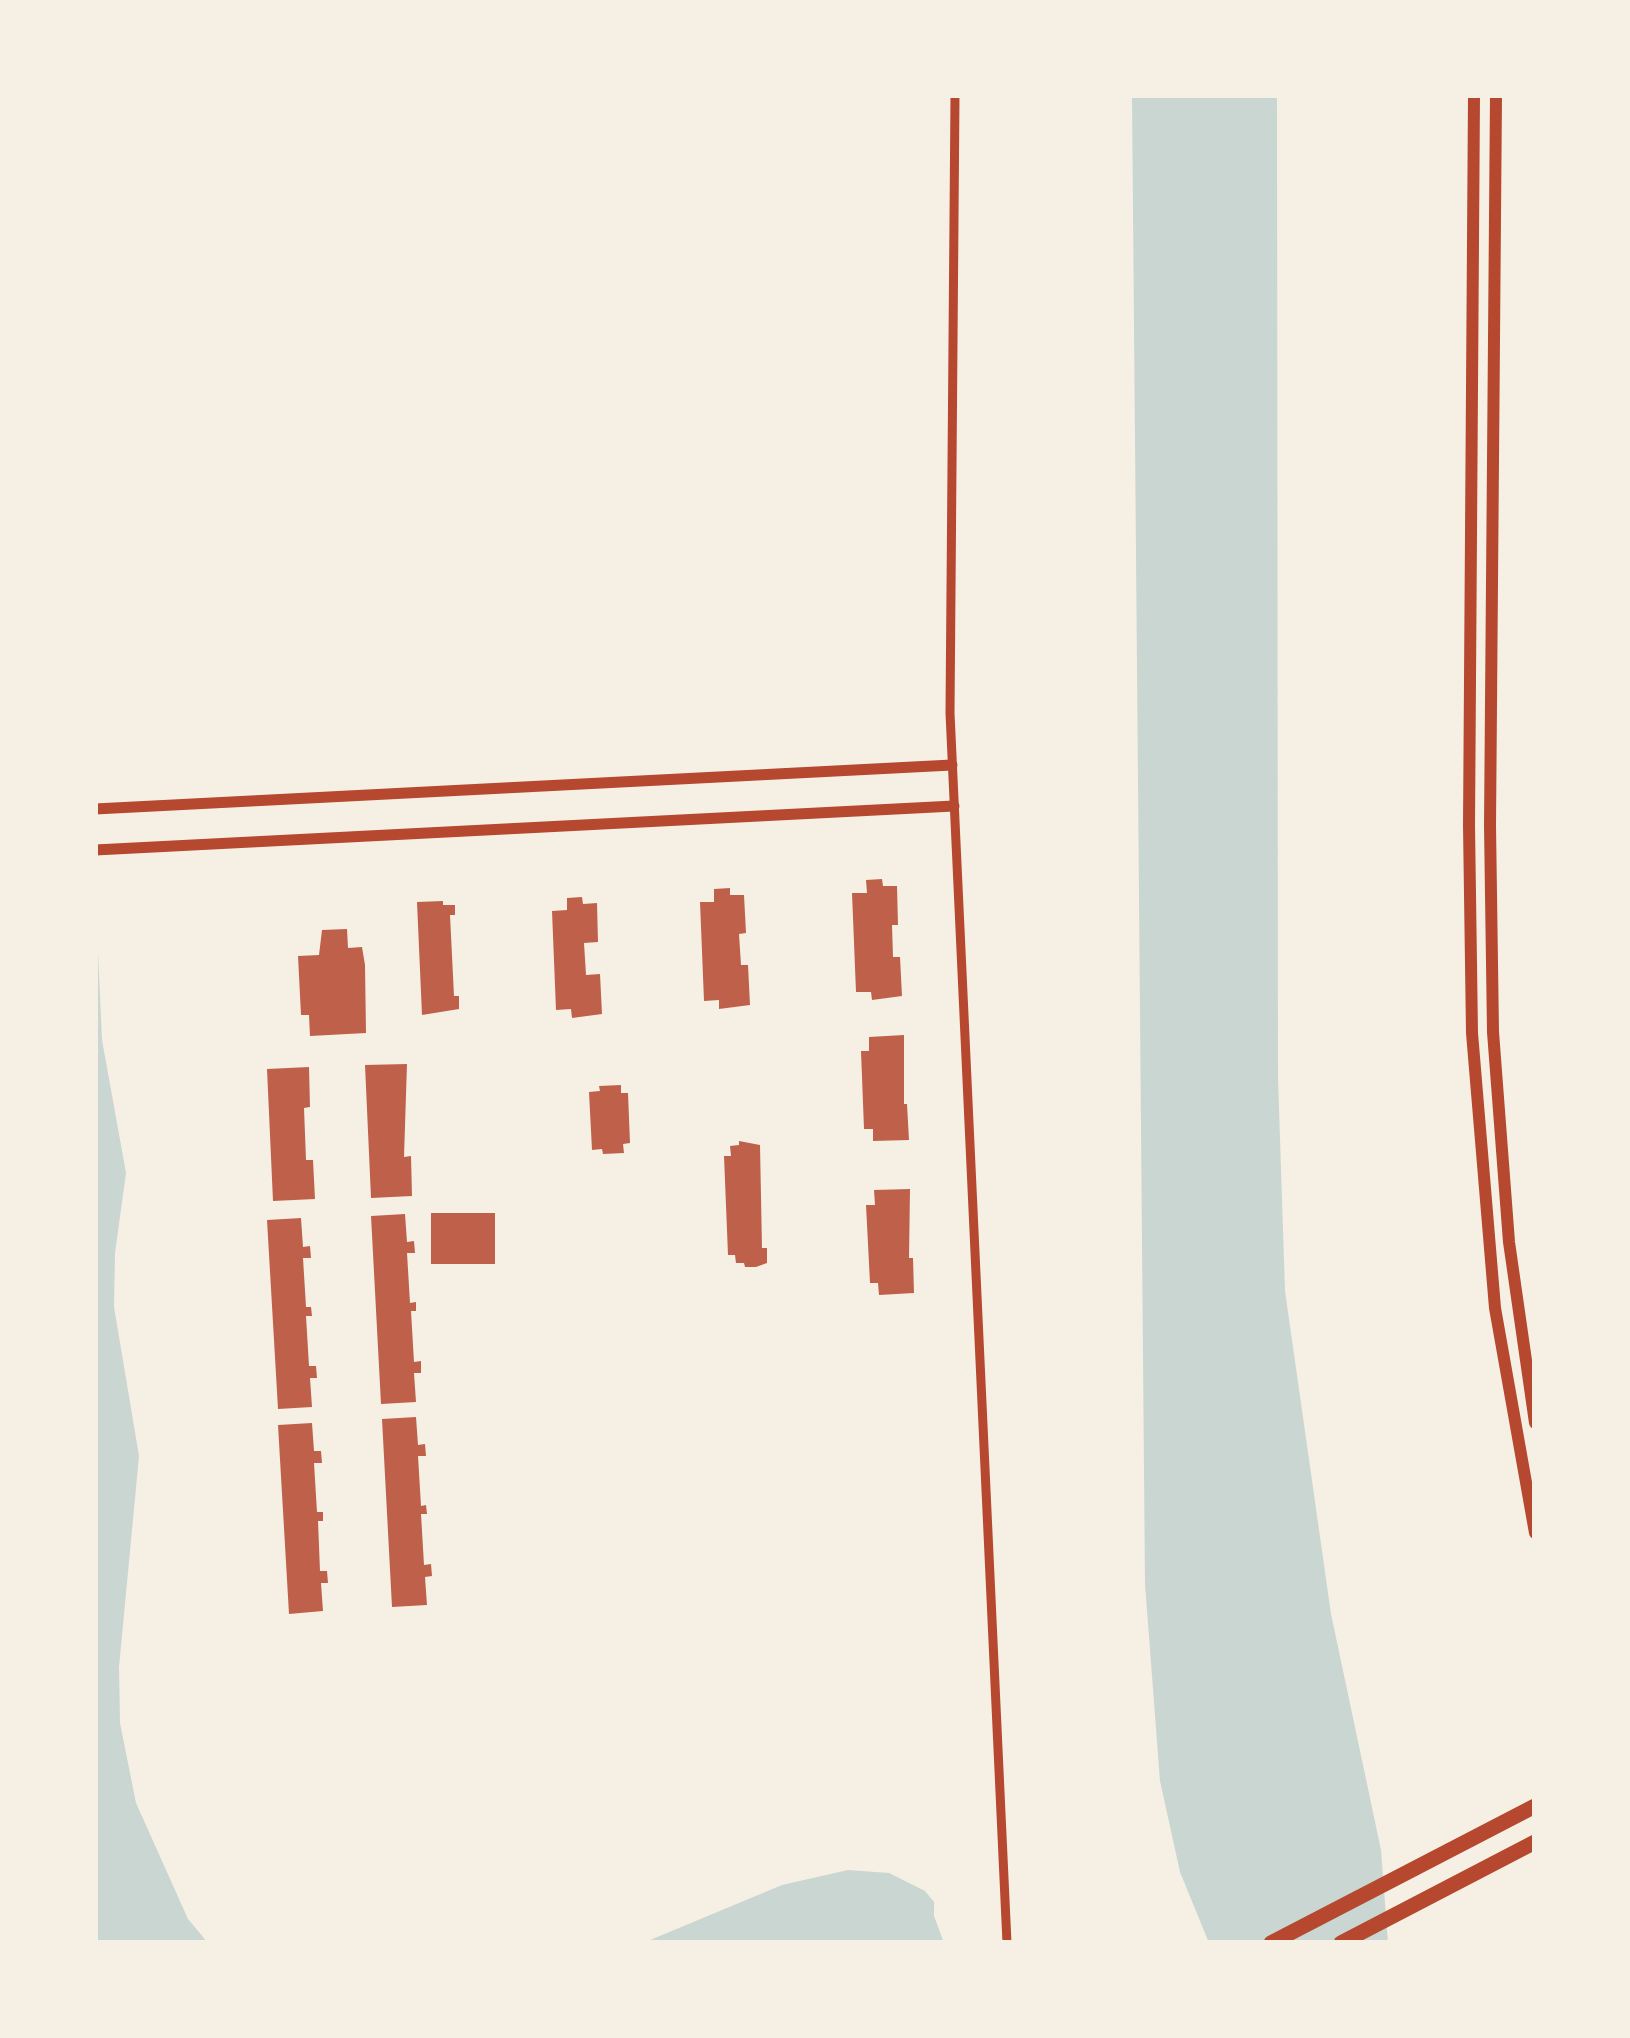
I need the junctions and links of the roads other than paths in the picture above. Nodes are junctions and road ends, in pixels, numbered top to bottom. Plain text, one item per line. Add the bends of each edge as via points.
1 (955, 95) edge
2 (1474, 95) edge
3 (1496, 95) edge
4 (952, 766) junction
5 (954, 806) junction
6 (95, 809) edge
7 (95, 850) edge
8 (1535, 1423) edge
9 (1535, 1533) edge
10 (1535, 1806) edge
11 (1535, 1842) edge
12 (1008, 1943) edge
13 (1271, 1943) edge
14 (1341, 1943) edge

1 - 4 street
2 - 9 main road via 1472,1032 1495,1308
3 - 8 main road via 1493,1032 1508,1242
4 - 5 street
4 - 6 street
5 - 7 street
5 - 12 street
10 - 13 highway
11 - 14 highway

